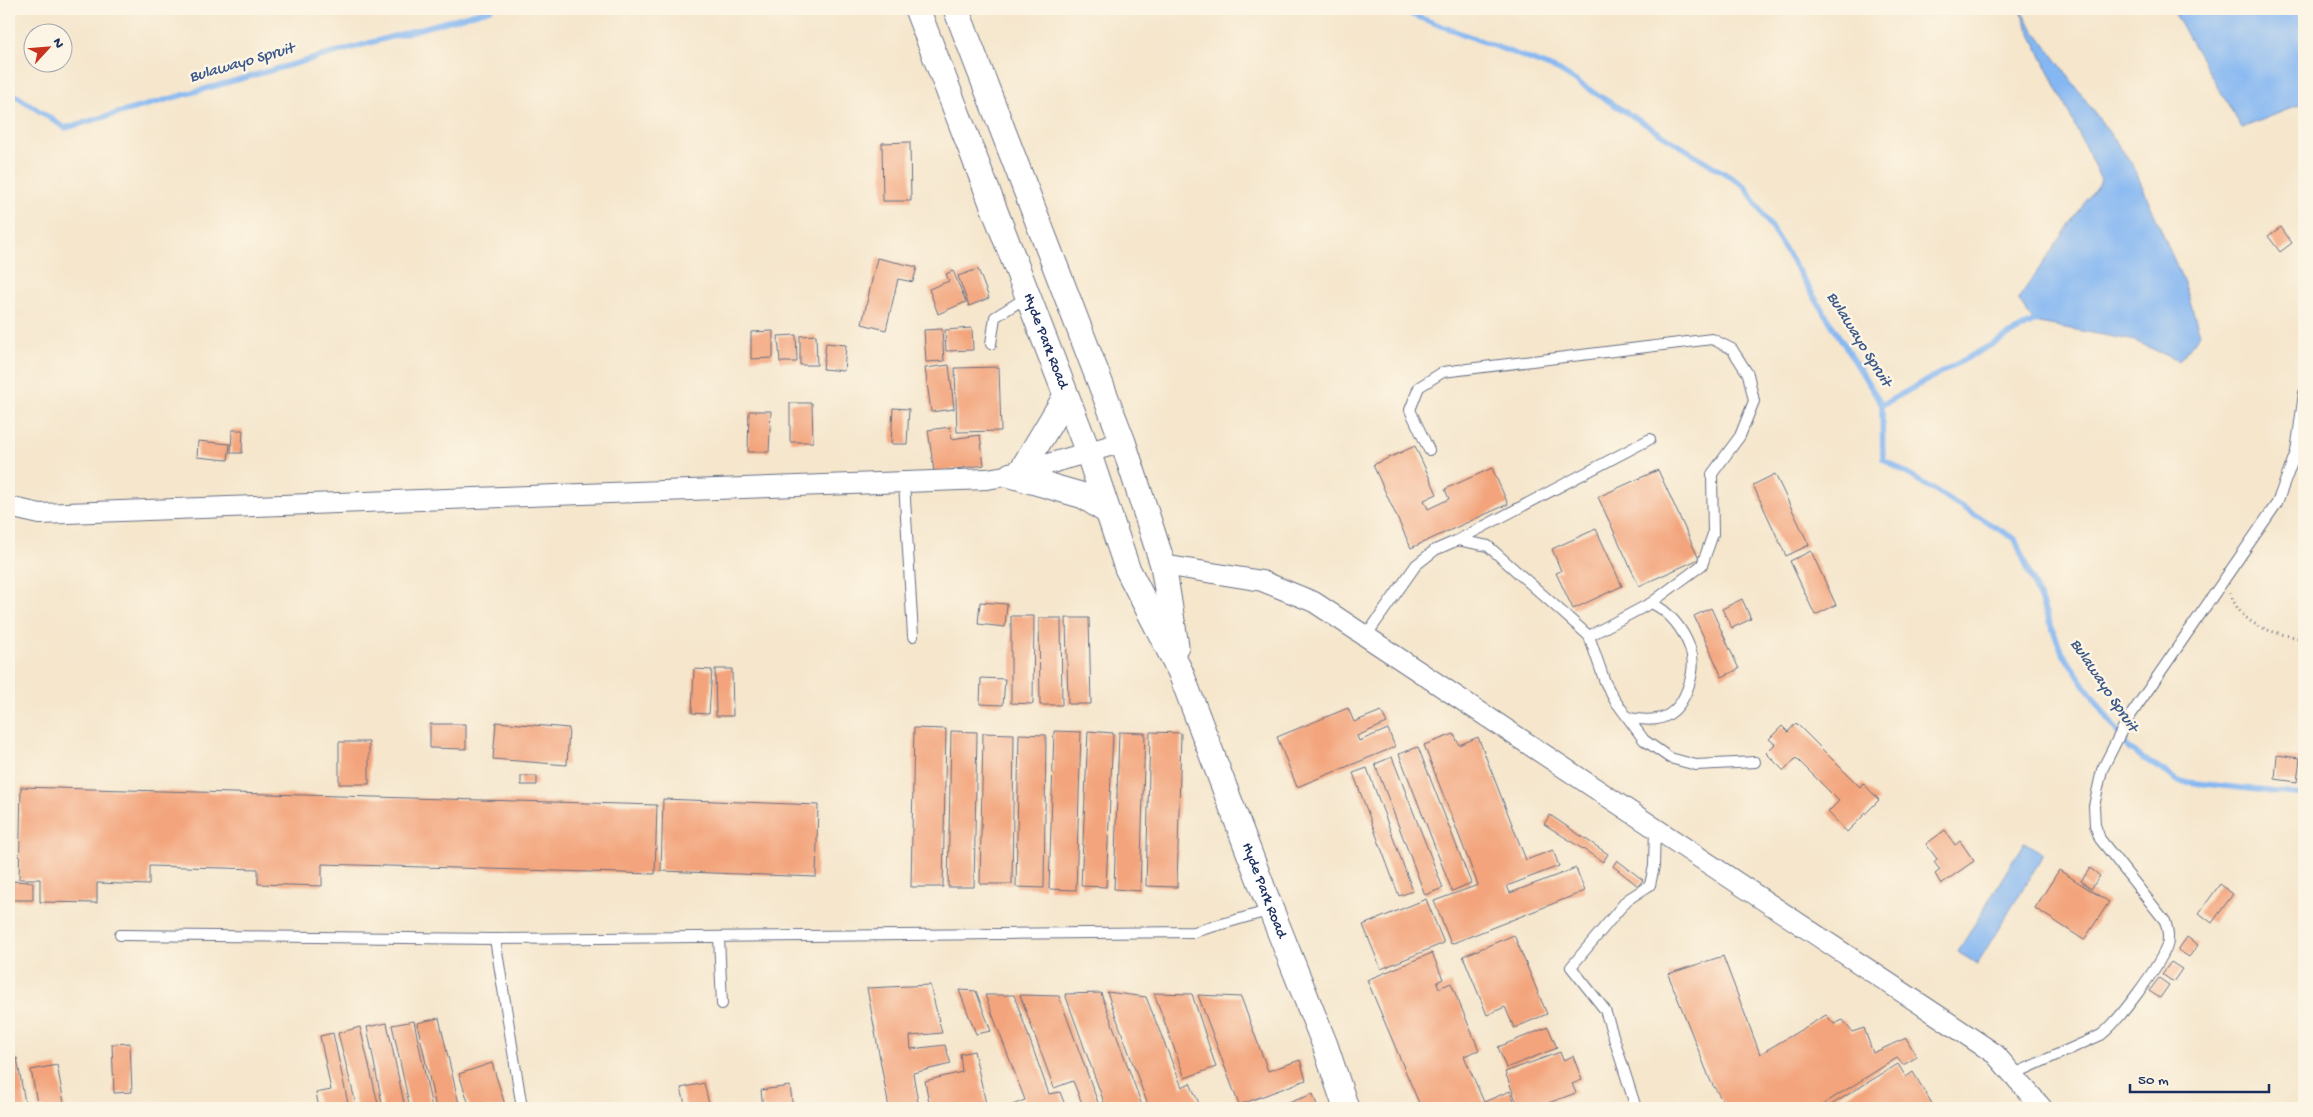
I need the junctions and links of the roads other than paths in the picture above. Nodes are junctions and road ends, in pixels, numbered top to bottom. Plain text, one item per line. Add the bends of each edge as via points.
1 (917, 9) edge
2 (956, 9) edge
3 (1069, 299) junction
4 (1031, 305) junction
5 (991, 344) dead end
6 (2304, 393) edge
7 (1066, 396) junction
8 (1650, 439) dead end
9 (1123, 442) junction
10 (1429, 450) dead end
11 (1088, 452) junction
12 (1015, 474) junction
13 (904, 482) junction
14 (9, 507) edge
15 (1108, 512) junction
16 (1458, 540) junction
17 (1162, 565) junction
18 (1651, 603) junction
19 (913, 636) dead end
20 (1366, 636) junction
21 (1588, 636) junction
22 (1180, 671) junction
23 (1628, 718) junction
24 (1755, 762) dead end
25 (1655, 828) junction
26 (1271, 910) junction
27 (120, 935) dead end
28 (719, 937) junction
29 (494, 939) junction
30 (722, 1004) dead end
31 (2014, 1074) junction
32 (522, 1108) edge
33 (1346, 1108) edge
34 (1636, 1108) edge
35 (2042, 1108) edge

1 - 4 street, Hyde Park Road
2 - 3 street, Hyde Park Road
3 - 4 street
3 - 9 street, Hyde Park Road
4 - 5 lane via 995,317
4 - 7 street, Hyde Park Road
6 - 31 lane via 2296,452 2277,503 2126,722 2102,770 2098,786 2094,806 2100,839 2165,921 2169,932 2166,948 2110,1028
7 - 11 street, Hyde Park Road
7 - 12 street
8 - 16 lane
9 - 11 street
9 - 17 street, Hyde Park Road
10 - 18 lane via 1410,410 1419,387 1443,372 1712,339 1732,349 1748,374 1754,401 1740,436 1712,474 1713,534 1708,552 1702,565
11 - 12 street
11 - 15 street, Hyde Park Road
12 - 13 street via 987,479
12 - 15 street via 1084,496
13 - 14 street via 40,514
13 - 19 lane
15 - 22 street, Hyde Park Road via 1127,568
16 - 20 lane via 1435,550 1416,564
16 - 21 lane via 1488,546
17 - 20 street via 1274,585 1314,602
17 - 22 street, Hyde Park Road
18 - 21 lane
18 - 23 lane via 1664,609 1678,626 1691,649 1692,674 1684,699 1666,716 1649,720
20 - 25 street
21 - 23 lane via 1605,682
22 - 26 street, Hyde Park Road
23 - 24 lane via 1644,740 1670,758 1696,765
25 - 31 street via 1944,1018 1995,1054
25 - 34 lane via 1650,885 1627,900 1571,967 1605,1010
26 - 28 lane via 1194,932
26 - 33 street, Hyde Park Road via 1325,1045
27 - 29 lane
28 - 29 lane
28 - 30 lane
29 - 32 lane
31 - 35 street

